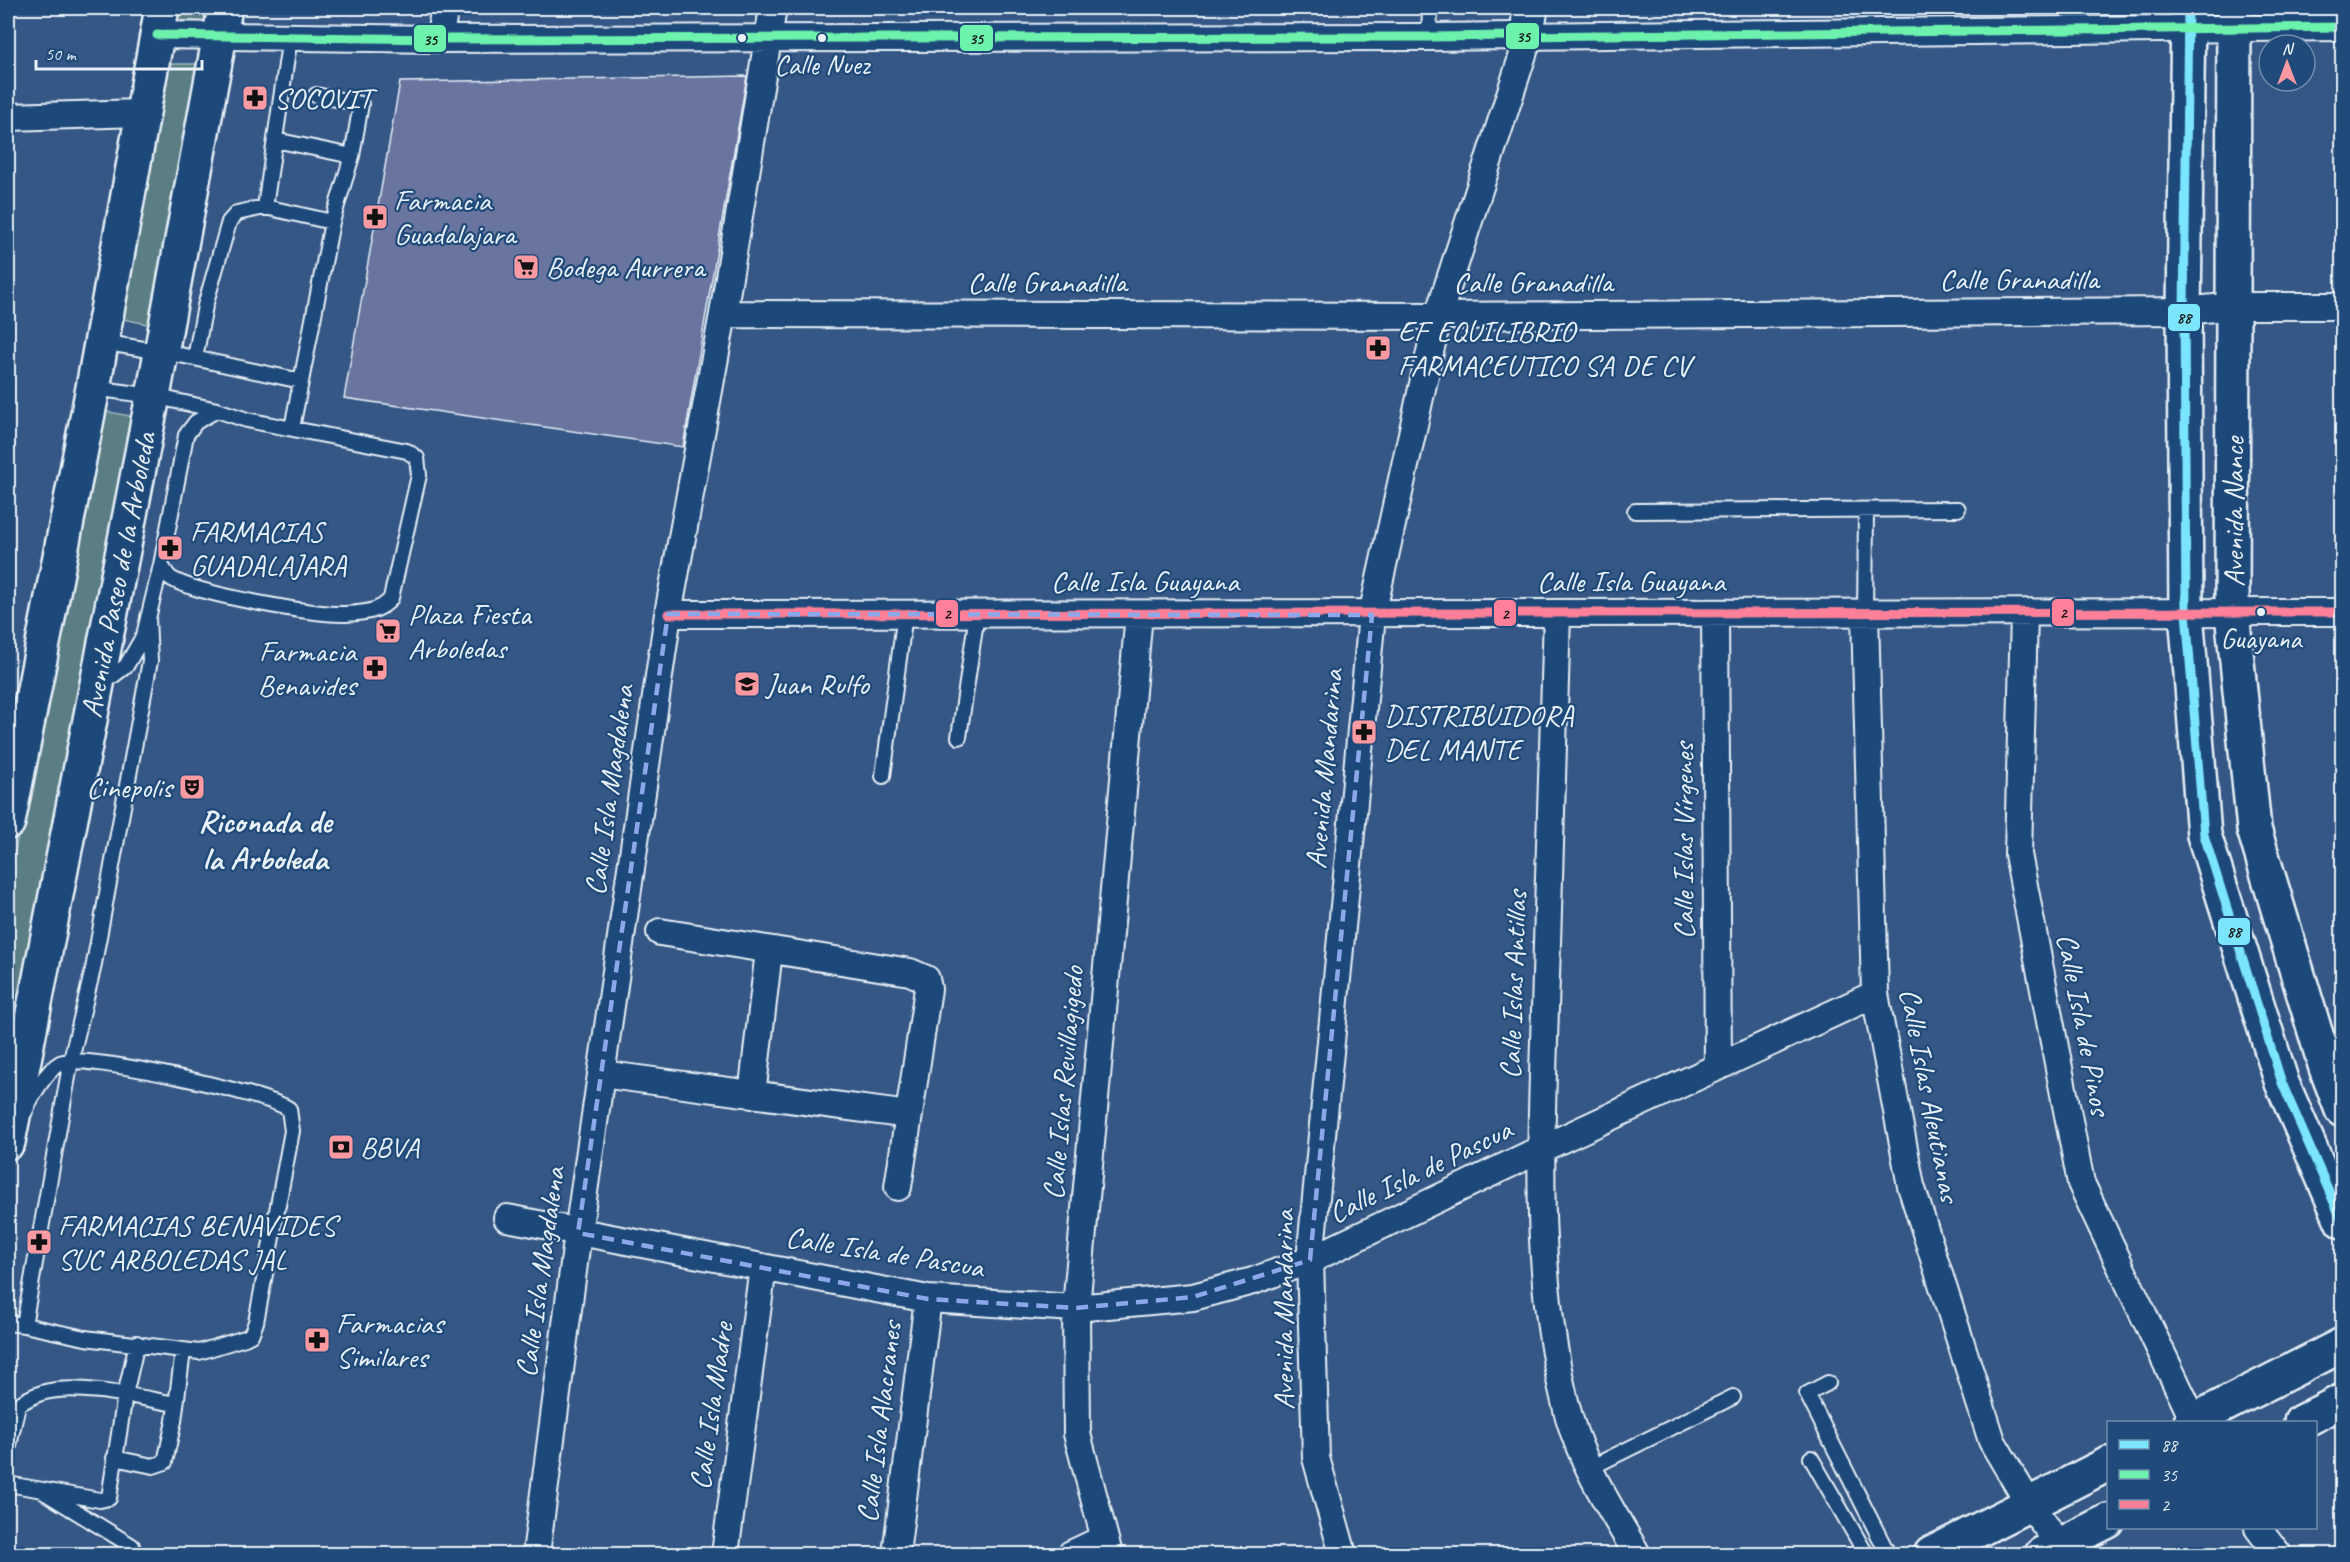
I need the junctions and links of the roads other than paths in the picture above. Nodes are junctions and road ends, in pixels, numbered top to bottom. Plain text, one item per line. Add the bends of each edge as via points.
1 (445, 8) edge
2 (774, 8) edge
3 (1430, 8) edge
4 (1520, 8) edge
5 (1535, 8) edge
6 (2234, 17) edge
7 (2189, 18) edge
8 (160, 21) edge
9 (222, 21) edge
10 (2343, 27) edge
11 (1524, 36) junction
12 (290, 37) junction
13 (1429, 37) junction
14 (439, 39) junction
15 (770, 39) junction
16 (316, 95) dead end
17 (141, 113) junction
18 (8, 117) edge
19 (275, 140) junction
20 (352, 156) junction
21 (265, 207) junction
22 (333, 222) junction
23 (2235, 306) junction
24 (2343, 306) edge
25 (2184, 311) junction
26 (723, 314) junction
27 (1438, 316) junction
28 (101, 342) junction
29 (161, 352) junction
30 (195, 358) junction
31 (301, 381) junction
32 (93, 388) junction
33 (153, 396) junction
34 (217, 410) junction
35 (292, 428) junction
36 (1958, 509) dead end
37 (1866, 510) junction
38 (1635, 511) dead end
39 (160, 565) junction
40 (2186, 612) junction
41 (2232, 612) junction
42 (2343, 612) edge
43 (668, 614) junction
44 (904, 614) junction
45 (977, 614) junction
46 (1138, 614) junction
47 (1557, 614) junction
48 (1715, 614) junction
49 (1865, 614) junction
50 (2024, 614) junction
51 (1372, 615) junction
52 (148, 617) junction
53 (96, 689) junction
54 (959, 736) dead end
55 (883, 776) dead end
56 (8, 822) edge
57 (660, 933) dead end
58 (769, 951) junction
59 (1875, 994) junction
60 (71, 1060) junction
61 (1718, 1067) junction
62 (601, 1074) junction
63 (752, 1095) junction
64 (2343, 1110) edge
65 (909, 1115) junction
66 (8, 1142) edge
67 (8, 1149) edge
68 (1541, 1149) junction
69 (898, 1187) dead end
70 (507, 1218) dead end
71 (2343, 1221) edge
72 (578, 1233) junction
73 (1310, 1260) junction
74 (763, 1267) junction
75 (928, 1299) junction
76 (1076, 1308) junction
77 (8, 1323) edge
78 (24, 1325) junction
79 (137, 1343) junction
80 (2343, 1345) edge
81 (183, 1351) junction
82 (1828, 1383) dead end
83 (125, 1395) junction
84 (1733, 1397) dead end
85 (2343, 1401) edge
86 (176, 1404) junction
87 (13, 1408) edge
88 (2192, 1421) edge
89 (2194, 1421) edge
90 (2303, 1421) edge
91 (8, 1450) edge
92 (114, 1458) junction
93 (1811, 1458) dead end
94 (2107, 1465) edge
95 (1590, 1468) junction
96 (8, 1484) edge
97 (37, 1488) junction
98 (2029, 1504) junction
99 (2107, 1522) edge
100 (2259, 1529) edge
101 (132, 1546) dead end
102 (1106, 1547) edge
103 (2056, 1551) edge
104 (536, 1554) edge
105 (725, 1554) edge
106 (896, 1554) edge
107 (1071, 1554) edge
108 (1343, 1554) edge
109 (1637, 1554) edge
110 (1866, 1554) edge
111 (1888, 1554) edge
112 (1931, 1554) edge
113 (2278, 1554) edge

1 - 14 street
2 - 15 street, Calle Isla Magdalena
3 - 13 lane
4 - 11 lane
5 - 11 street, Avenida Mandarina
6 - 7 street
6 - 10 street
6 - 23 street, Avenida Nance
7 - 11 street
7 - 25 street, Avenida Nance
8 - 9 street
8 - 17 street, Avenida Paseo de la Arboleda
9 - 12 street
9 - 29 street, Avenida Paseo de la Arboleda
11 - 13 street
11 - 27 street, Avenida Mandarina
12 - 14 street
12 - 19 lane
13 - 15 street
14 - 15 street
15 - 26 street, Calle Isla Magdalena
16 - 20 lane via 361,104
17 - 18 street
17 - 28 street, Avenida Paseo de la Arboleda
19 - 20 lane
19 - 21 lane
20 - 22 lane
21 - 22 lane
21 - 30 lane via 237,213 229,222 212,277
22 - 31 lane
23 - 24 street, Calle Granadilla
23 - 25 street, Calle Granadilla
23 - 41 street, Avenida Nance
25 - 27 street, Calle Granadilla
25 - 40 street, Avenida Nance
26 - 27 street, Calle Granadilla
26 - 43 street, Calle Isla Magdalena
27 - 51 street, Avenida Mandarina
28 - 29 lane
28 - 32 street, Avenida Paseo de la Arboleda
29 - 30 lane
29 - 33 street, Avenida Paseo de la Arboleda
30 - 31 lane
31 - 35 lane
32 - 33 lane
32 - 56 street, Avenida Paseo de la Arboleda
33 - 34 lane
33 - 53 street, Avenida Paseo de la Arboleda
34 - 35 lane
34 - 39 lane via 196,422 186,435
35 - 39 lane via 407,452 417,458 419,475 387,605 376,610 332,614 254,601 185,585 169,578
36 - 37 lane
37 - 38 lane
37 - 49 lane
39 - 52 lane
40 - 41 street, Calle Isla Guayana
40 - 50 street, Calle Isla Guayana
40 - 71 street, Avenida Nance via 2204,834 2282,1083
41 - 42 street, Calle Isla Guayana
41 - 64 street, Avenida Nance via 2254,829 2326,1068
43 - 44 street, Calle Isla Guayana
43 - 62 street, Calle Isla Magdalena
44 - 45 street, Calle Isla Guayana
44 - 55 lane
45 - 46 street, Calle Isla Guayana
45 - 54 lane
46 - 51 street, Calle Isla Guayana
46 - 76 street, Calle Islas Revillagigedo
47 - 48 street, Calle Isla Guayana
47 - 51 street, Calle Isla Guayana
47 - 68 street, Calle Islas Antillas
48 - 49 street, Calle Isla Guayana
48 - 61 street, Calle Islas Vírgenes
49 - 50 street, Calle Isla Guayana
49 - 59 street, Calle Islas Aleutianas
50 - 88 street, Calle Isla de Pinos via 2018,854 2081,1183
51 - 73 street, Avenida Mandarina
52 - 53 lane via 144,635 126,666
52 - 60 lane via 150,661 93,969
53 - 66 street, Avenida Paseo de la Arboleda
57 - 58 street
58 - 63 street
58 - 65 street via 910,972 926,978 928,989
59 - 61 street, Calle Isla de Pascua
59 - 98 street, Calle Islas Aleutianas via 1911,1186 1992,1442
60 - 67 lane via 59,1064 28,1104
60 - 78 lane
60 - 81 lane via 235,1090 290,1109 292,1131 254,1329 239,1341 199,1352
61 - 68 street, Calle Isla de Pascua
62 - 63 street
62 - 72 street, Calle Isla Magdalena
63 - 65 street
65 - 69 street
68 - 73 street, Calle Isla de Pascua
68 - 95 street, Calle Islas Antillas via 1544,1253 1555,1358 1570,1419
70 - 72 street, Calle Isla de Pascua
72 - 74 street, Calle Isla de Pascua
72 - 104 street, Calle Isla Magdalena
73 - 76 street, Calle Isla de Pascua via 1193,1297
73 - 108 street, Avenida Mandarina via 1316,1458
74 - 75 street, Calle Isla de Pascua
74 - 105 street, Calle Isla Madre
75 - 76 street, Calle Isla de Pascua
75 - 106 street, Calle Isla Alacranes
76 - 102 street, Calle Islas Revillagigedo via 1077,1434
77 - 78 lane
78 - 79 lane via 85,1338
79 - 81 lane
79 - 83 lane
80 - 89 street
81 - 86 lane
82 - 111 lane via 1807,1394
83 - 86 lane
83 - 87 lane via 61,1389 45,1392
83 - 92 lane
84 - 95 lane
85 - 90 street
86 - 92 lane via 165,1462 153,1466
87 - 91 lane
92 - 97 lane via 109,1498 100,1500
93 - 110 lane
94 - 98 street
95 - 109 street, Calle Islas Antillas
96 - 97 lane
97 - 101 lane
98 - 103 street, Calle Islas Aleutianas
98 - 112 street
99 - 103 street
100 - 113 street
102 - 107 street

